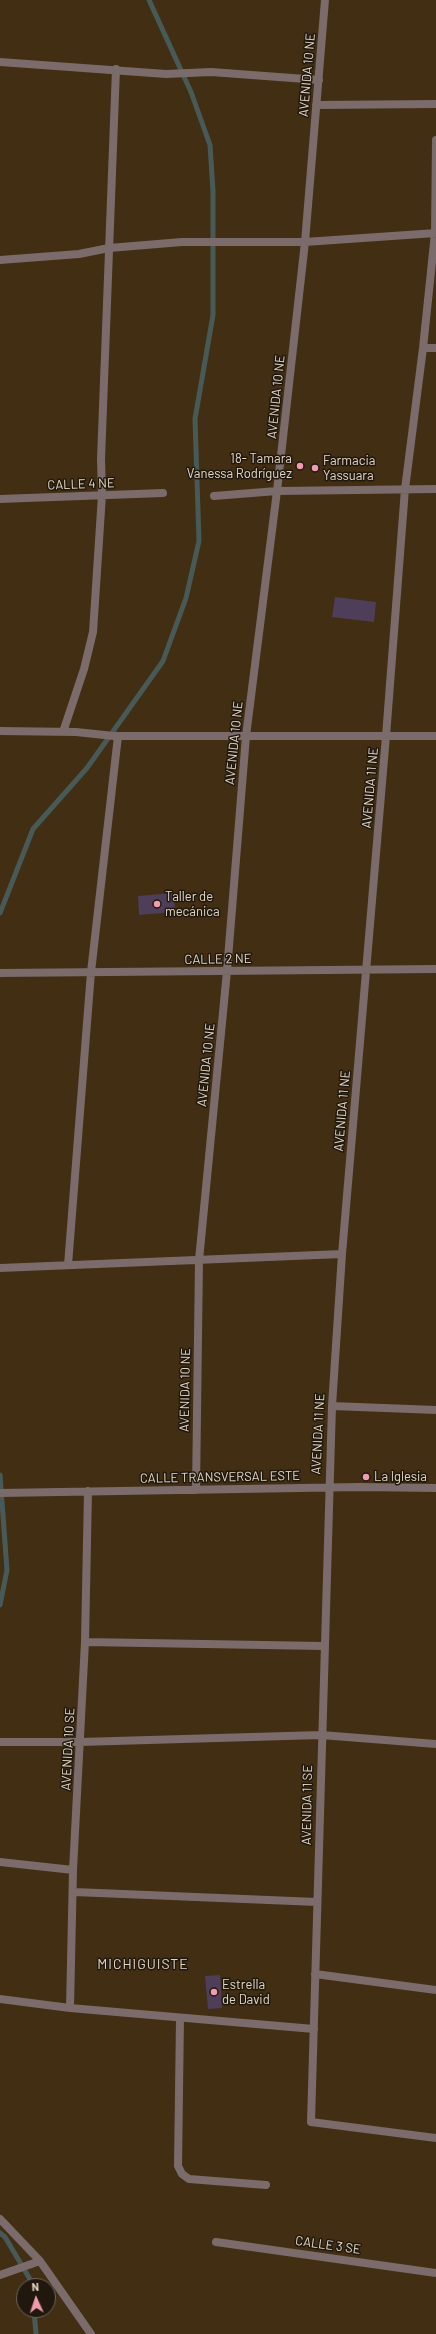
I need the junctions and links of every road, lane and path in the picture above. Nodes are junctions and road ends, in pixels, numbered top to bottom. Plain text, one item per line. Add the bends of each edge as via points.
1 (325, 0) edge
2 (0, 62) edge
3 (116, 69) junction
4 (319, 80) junction
5 (436, 104) edge
6 (316, 105) junction
7 (436, 140) edge
8 (436, 233) edge
9 (305, 242) junction
10 (110, 248) junction
11 (0, 260) edge
12 (424, 348) junction
13 (436, 348) edge
14 (405, 489) junction
15 (436, 489) edge
16 (277, 491) junction
17 (163, 493) dead end
18 (102, 495) junction
19 (214, 496) dead end
20 (0, 500) edge
21 (0, 732) edge
22 (62, 732) junction
23 (116, 736) junction
24 (246, 736) junction
25 (386, 736) junction
26 (436, 736) edge
27 (365, 969) junction
28 (436, 969) edge
29 (227, 971) junction
30 (91, 972) junction
31 (1, 973) edge
32 (342, 1254) junction
33 (199, 1260) junction
34 (68, 1265) junction
35 (0, 1268) edge
36 (332, 1406) junction
37 (436, 1410) edge
38 (328, 1488) junction
39 (436, 1488) edge
40 (196, 1490) junction
41 (88, 1491) junction
42 (0, 1493) edge
43 (86, 1642) junction
44 (324, 1646) junction
45 (321, 1735) junction
46 (1, 1742) dead end
47 (80, 1742) junction
48 (436, 1744) edge
49 (0, 1862) edge
50 (73, 1870) junction
51 (74, 1892) junction
52 (317, 1902) junction
53 (315, 1974) junction
54 (436, 1990) edge
55 (0, 1999) edge
56 (70, 2008) junction
57 (180, 2018) junction
58 (314, 2028) junction
59 (436, 2138) edge
60 (266, 2185) dead end
61 (0, 2219) edge
62 (216, 2242) dead end
63 (36, 2263) junction
64 (436, 2273) edge
65 (0, 2275) edge
66 (91, 2334) edge

1 - 4 street, AVENIDA 10 NE
2 - 3 street
3 - 4 street via 166,74 211,72
3 - 10 street
4 - 6 street, AVENIDA 10 NE
5 - 6 street
6 - 9 street, AVENIDA 10 NE
7 - 8 street
8 - 9 street
8 - 12 street
9 - 10 street via 234,240
9 - 16 street, AVENIDA 10 NE
10 - 11 street via 80,254
10 - 18 street via 101,459
12 - 13 street
12 - 14 street
14 - 15 street
14 - 16 street
14 - 25 street
16 - 19 street
16 - 24 street, AVENIDA 10 NE
17 - 18 street, CALLE 4 NE
18 - 20 street, CALLE 4 NE
18 - 22 street via 93,632 84,669
21 - 22 street
22 - 23 street
23 - 24 street
23 - 30 street
24 - 25 street
24 - 29 street, AVENIDA 10 NE
25 - 26 street
25 - 27 street, AVENIDA 11 NE
27 - 28 street, CALLE 2 NE
27 - 29 street, CALLE 2 NE
27 - 32 street, AVENIDA 11 NE
29 - 30 street, CALLE 2 NE
29 - 33 street, AVENIDA 10 NE
30 - 31 street, CALLE 2 NE
30 - 34 street
32 - 33 street
32 - 36 street, AVENIDA 11 NE
33 - 34 street
33 - 40 street, AVENIDA 10 NE
34 - 35 street
36 - 37 street
36 - 38 street, AVENIDA 11 NE
38 - 39 street, CALLE TRANSVERSAL ESTE
38 - 40 street, CALLE TRANSVERSAL ESTE
38 - 44 street, AVENIDA 11 SE
40 - 41 street, CALLE TRANSVERSAL ESTE
41 - 42 street, CALLE TRANSVERSAL ESTE
41 - 43 street, AVENIDA 10 SE
43 - 44 street
43 - 47 street, AVENIDA 10 SE
44 - 45 street, AVENIDA 11 SE
45 - 47 street
45 - 48 street
45 - 52 street, AVENIDA 11 SE
46 - 47 street
47 - 50 street, AVENIDA 10 SE
49 - 50 street
50 - 51 street, AVENIDA 10 SE
51 - 52 street
51 - 56 street, AVENIDA 10 SE
52 - 53 street, AVENIDA 11 SE
53 - 54 street
53 - 58 street, AVENIDA 11 SE
55 - 56 street
56 - 57 street
57 - 58 street
57 - 60 street via 178,2166 182,2174 189,2179
58 - 59 street, AVENIDA 11 SE via 311,2122
61 - 63 street
62 - 64 street, CALLE 3 SE
63 - 65 street
63 - 66 street

